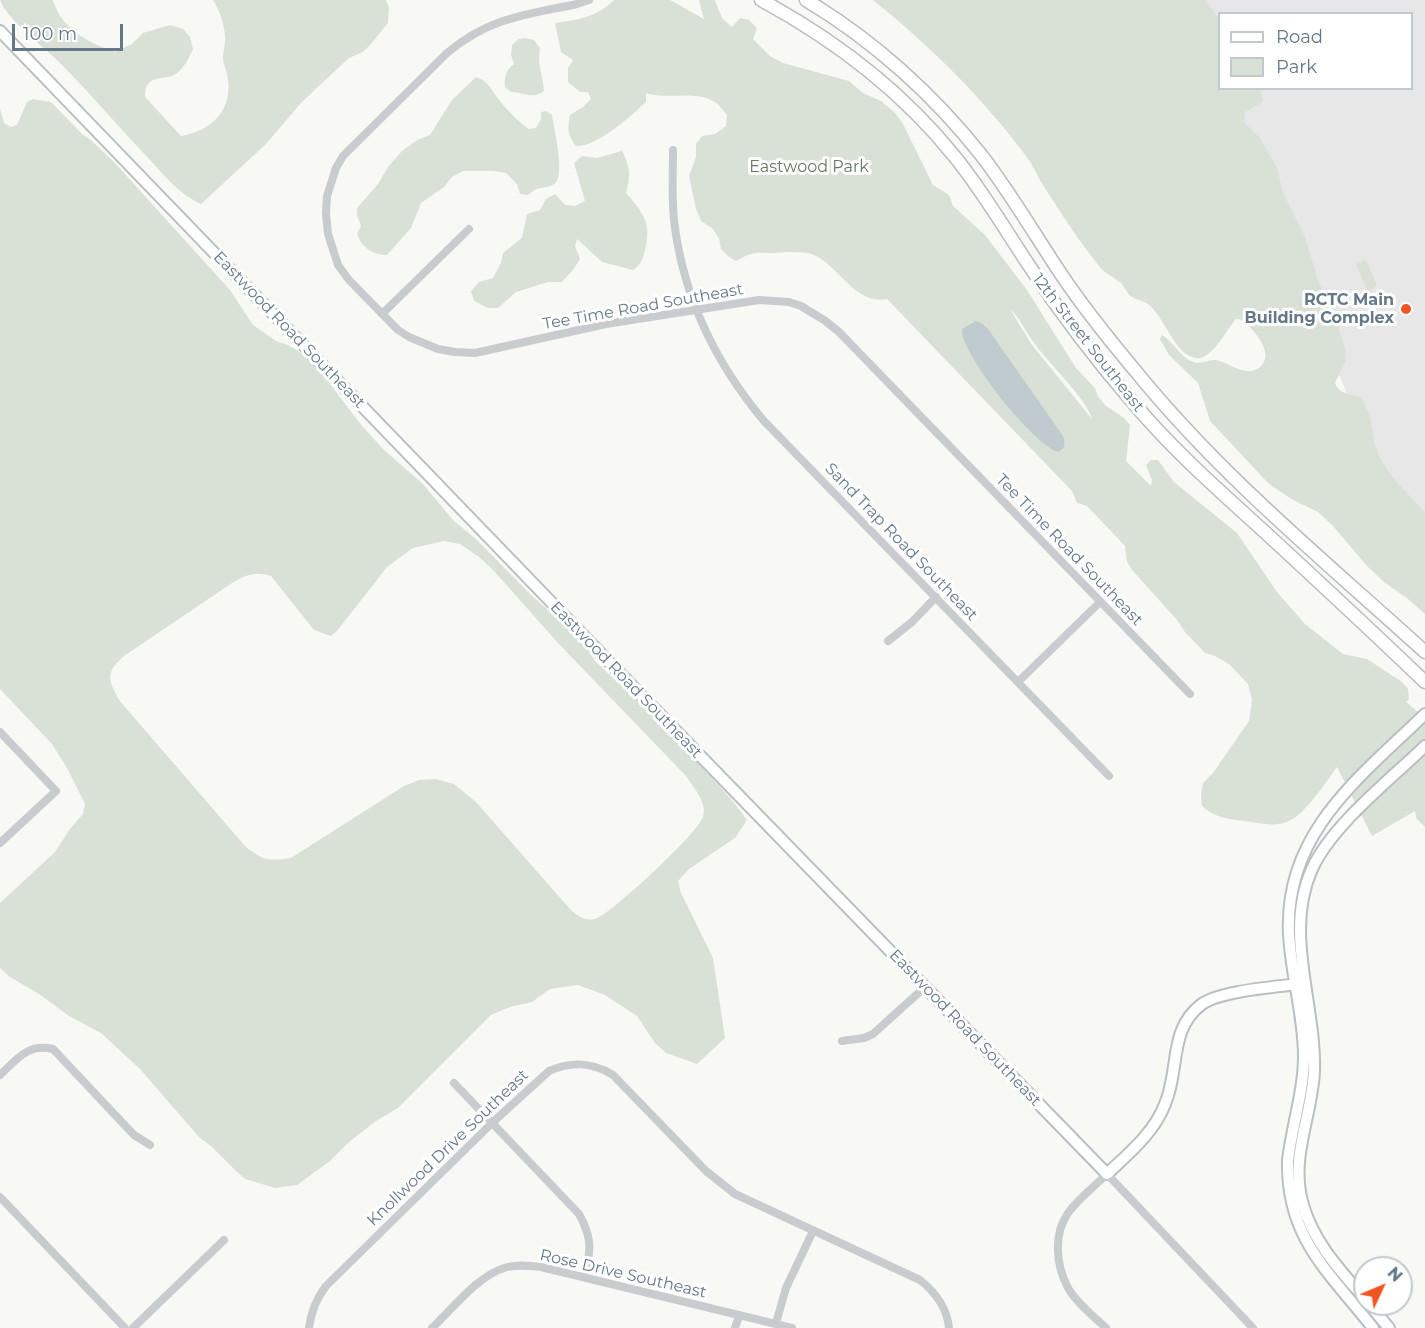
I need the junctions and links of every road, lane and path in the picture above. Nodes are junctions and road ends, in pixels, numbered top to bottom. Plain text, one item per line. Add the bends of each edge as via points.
1 (589, 0) edge
2 (761, 0) edge
3 (806, 0) edge
4 (577, 2) edge
5 (0, 31) edge
6 (673, 150) dead end
7 (469, 229) dead end
8 (696, 310) junction
9 (382, 314) junction
10 (936, 597) junction
11 (1100, 602) junction
12 (888, 642) dead end
13 (1425, 652) edge
14 (1018, 682) junction
15 (1425, 682) edge
16 (1191, 694) dead end
17 (1425, 714) edge
18 (0, 734) edge
19 (1425, 746) edge
20 (1109, 777) dead end
21 (0, 843) edge
22 (1300, 984) junction
23 (926, 987) junction
24 (843, 1041) dead end
25 (0, 1075) edge
26 (454, 1083) dead end
27 (492, 1123) junction
28 (150, 1145) dead end
29 (1310, 1173) dead end
30 (1107, 1174) junction
31 (1292, 1174) junction
32 (0, 1197) edge
33 (813, 1231) junction
34 (224, 1240) dead end
35 (584, 1277) junction
36 (1353, 1284) edge
37 (739, 1316) junction
38 (1379, 1316) edge
39 (776, 1323) junction
40 (125, 1328) edge
41 (133, 1328) edge
42 (309, 1328) edge
43 (432, 1328) edge
44 (735, 1328) edge
45 (792, 1328) edge
46 (949, 1328) edge
47 (1106, 1328) edge
48 (1253, 1328) edge
49 (1373, 1328) edge
50 (1389, 1328) edge

1 - 4 street, Tee Time Road Southeast
2 - 15 main road, 12th Street Southeast via 843,50 931,130 974,182 1078,335 1153,426
3 - 13 main road, 12th Street Southeast via 877,50 949,118 997,176 1094,320 1168,410 1236,481
4 - 9 street, Tee Time Road Southeast via 501,20 466,38 447,52 343,156 327,196 332,249 338,265
5 - 23 street, Eastwood Road Southeast
6 - 8 street, Sand Trap Road Southeast via 675,227
7 - 9 street
8 - 9 street, Tee Time Road Southeast via 584,328 475,352 455,352 422,343 398,330
8 - 10 street, Sand Trap Road Southeast via 722,365 764,421
8 - 11 street, Tee Time Road Southeast via 774,301 801,306 824,320
10 - 12 street
10 - 14 street, Sand Trap Road Southeast
11 - 14 street
11 - 16 street, Tee Time Road Southeast
14 - 20 street, Sand Trap Road Southeast
17 - 22 street via 1338,801 1307,844 1290,901 1289,935
18 - 21 street via 56,791
19 - 22 street via 1331,837 1318,857 1301,902
22 - 30 street via 1229,994 1203,1003 1178,1037 1167,1101 1161,1113 1147,1134
22 - 31 street via 1312,1032 1314,1069
23 - 24 street via 873,1034
23 - 30 street, Eastwood Road Southeast
25 - 28 street via 33,1048 53,1049 134,1135
26 - 27 street
27 - 33 street, Knollwood Drive Southeast via 549,1071 573,1064 593,1065 622,1082 719,1182 735,1194
27 - 35 street via 586,1225 591,1245
27 - 42 street, Knollwood Drive Southeast via 326,1286 315,1303
29 - 31 street
30 - 47 street via 1067,1214 1057,1243 1061,1272 1069,1288
30 - 48 street, Eastwood Road Southeast
31 - 36 street via 1317,1239
31 - 49 street via 1292,1209 1300,1231 1314,1256
32 - 40 street
33 - 39 street via 786,1288
33 - 46 street, Knollwood Drive Southeast via 920,1280 937,1296
34 - 41 street
35 - 37 street, Rose Drive Southeast
35 - 43 street, Rose Drive Southeast via 541,1267 505,1267 478,1283
37 - 39 street, Rose Drive Southeast
37 - 44 street
38 - 50 street
39 - 45 street, Rose Drive Southeast

